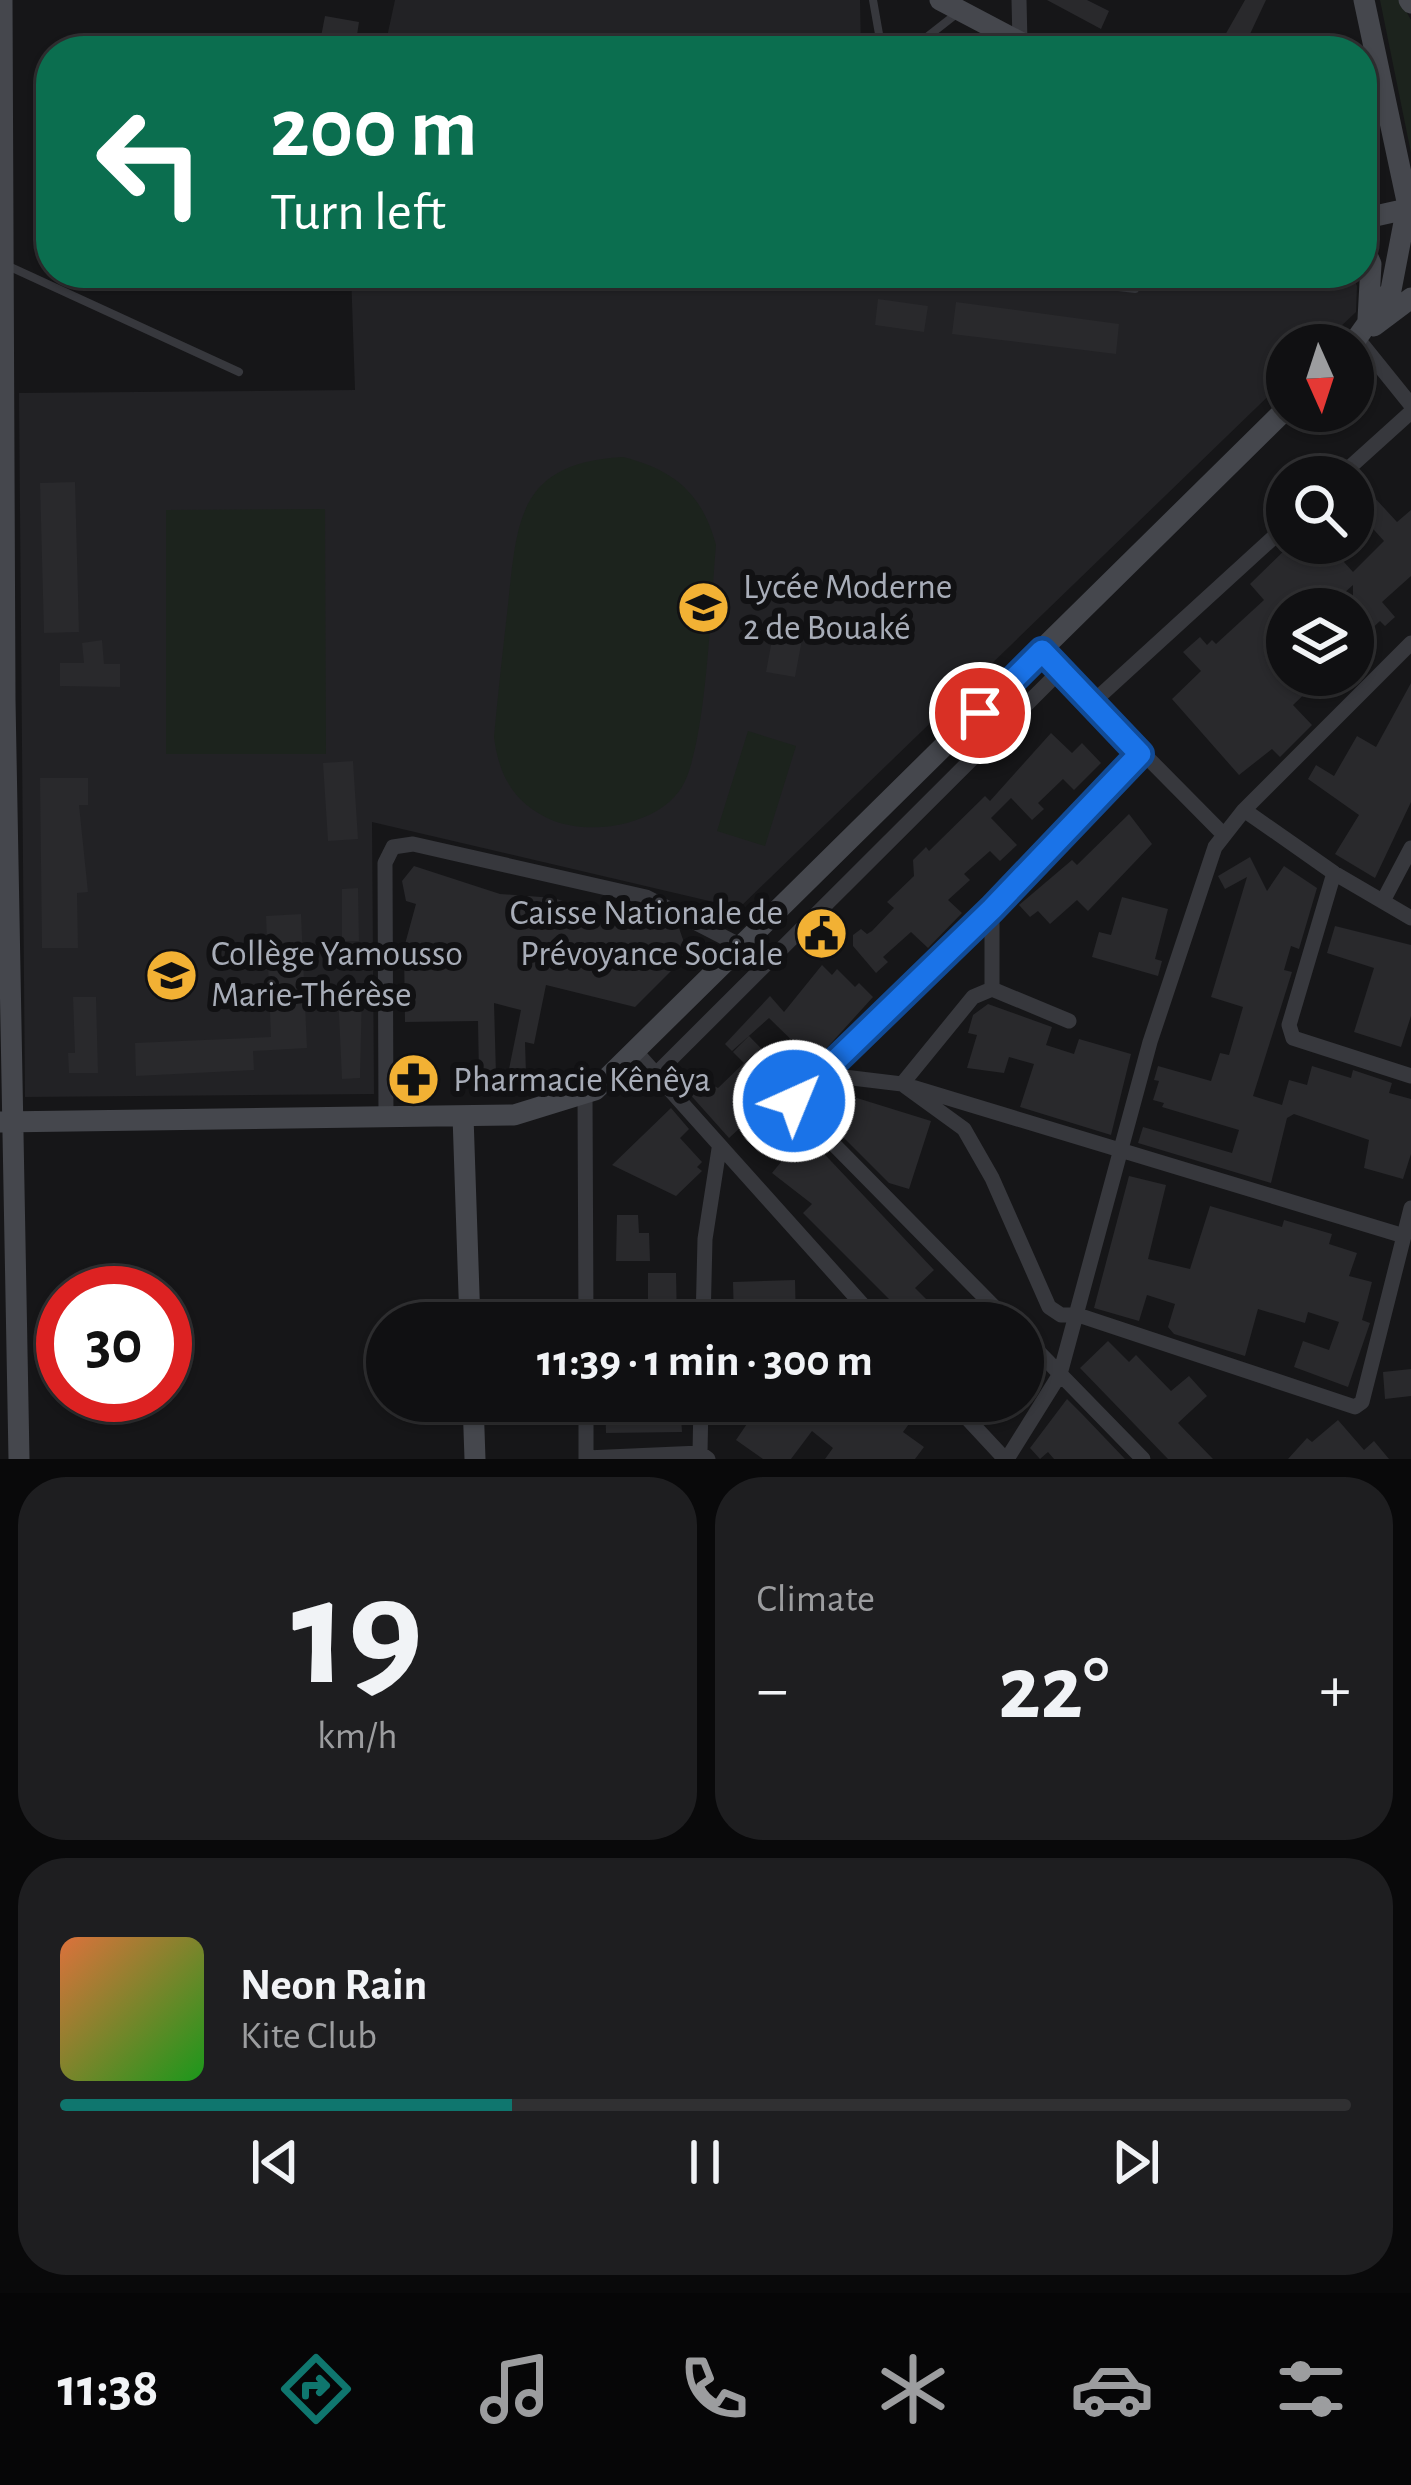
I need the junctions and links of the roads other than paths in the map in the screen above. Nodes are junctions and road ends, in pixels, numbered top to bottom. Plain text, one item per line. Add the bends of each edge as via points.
1 (2, 0) edge
2 (873, 0) edge
3 (1019, 0) edge
4 (1364, 0) edge
5 (950, 5) edge
6 (879, 36) edge
7 (922, 36) edge
8 (1010, 36) edge
9 (1027, 36) edge
10 (1372, 36) edge
11 (1377, 62) edge
12 (1409, 213) edge
13 (1377, 217) edge
14 (0, 263) edge
15 (36, 279) edge
16 (55, 288) edge
17 (1127, 288) edge
18 (1367, 288) edge
19 (1135, 289) dead end
20 (1411, 298) edge
21 (1360, 324) edge
22 (1367, 324) edge
23 (1374, 325) edge
24 (1374, 358) edge
25 (239, 372) dead end
26 (1411, 408) edge
27 (1266, 429) edge
28 (1362, 456) edge
29 (1266, 544) edge
30 (1411, 643) edge
31 (1042, 651) junction
32 (1060, 671) junction
33 (2, 700) edge
34 (1092, 703) junction
35 (1140, 754) junction
36 (1244, 810) junction
37 (1222, 833) junction
38 (1411, 848) edge
39 (1334, 873) junction
40 (1383, 901) junction
41 (992, 909) junction
42 (1411, 918) edge
43 (743, 946) junction
44 (992, 989) junction
45 (1069, 1021) dead end
46 (637, 1053) junction
47 (819, 1074) junction
48 (654, 1076) junction
49 (1411, 1076) edge
50 (902, 1084) junction
51 (586, 1094) junction
52 (463, 1116) junction
53 (386, 1118) junction
54 (5, 1122) edge
55 (719, 1149) junction
56 (1119, 1154) junction
57 (1411, 1208) edge
58 (1404, 1236) junction
59 (469, 1302) edge
60 (586, 1302) edge
61 (704, 1302) edge
62 (860, 1302) edge
63 (989, 1302) edge
64 (8, 1312) edge
65 (1078, 1315) junction
66 (1044, 1358) edge
67 (1060, 1374) junction
68 (473, 1422) edge
69 (586, 1422) edge
70 (702, 1422) edge
71 (971, 1422) edge
72 (704, 1456) edge
73 (586, 1458) edge
74 (19, 1459) edge
75 (475, 1459) edge
76 (1006, 1459) edge
77 (1143, 1459) edge

1 - 14 street
2 - 6 lane
3 - 9 street
4 - 10 street
5 - 7 lane
5 - 8 street
11 - 12 street
12 - 13 street
12 - 22 street via 1391,290
14 - 15 lane
14 - 33 street
16 - 25 lane
17 - 19 lane
18 - 21 street
20 - 23 street
24 - 26 street
26 - 28 street
27 - 31 street
29 - 34 street
30 - 36 street
31 - 32 street
31 - 43 street
32 - 34 street
32 - 48 street
33 - 54 street
34 - 35 street
35 - 37 street
35 - 41 street
36 - 37 street
36 - 39 street
37 - 56 street
38 - 40 street
39 - 40 street
39 - 49 street via 1289,1025 1293,1038
40 - 42 street
41 - 44 street
41 - 47 street
43 - 46 street
43 - 53 street via 646,897 413,844 392,847
44 - 45 street
44 - 50 street via 973,997
46 - 48 street
46 - 51 street
47 - 50 street
47 - 63 street via 795,1105
48 - 55 street
50 - 56 street
50 - 65 street via 964,1129 1049,1307
51 - 52 street via 514,1115
51 - 60 street
52 - 53 street
52 - 59 street
53 - 54 street
54 - 64 street
55 - 61 street
55 - 62 street
56 - 58 street
56 - 65 street
57 - 58 street
58 - 65 street via 1362,1402 1354,1407
64 - 74 street
65 - 67 street
66 - 67 street
67 - 76 street
67 - 77 street
68 - 75 street
69 - 73 street
70 - 72 street
71 - 76 street
72 - 73 street

